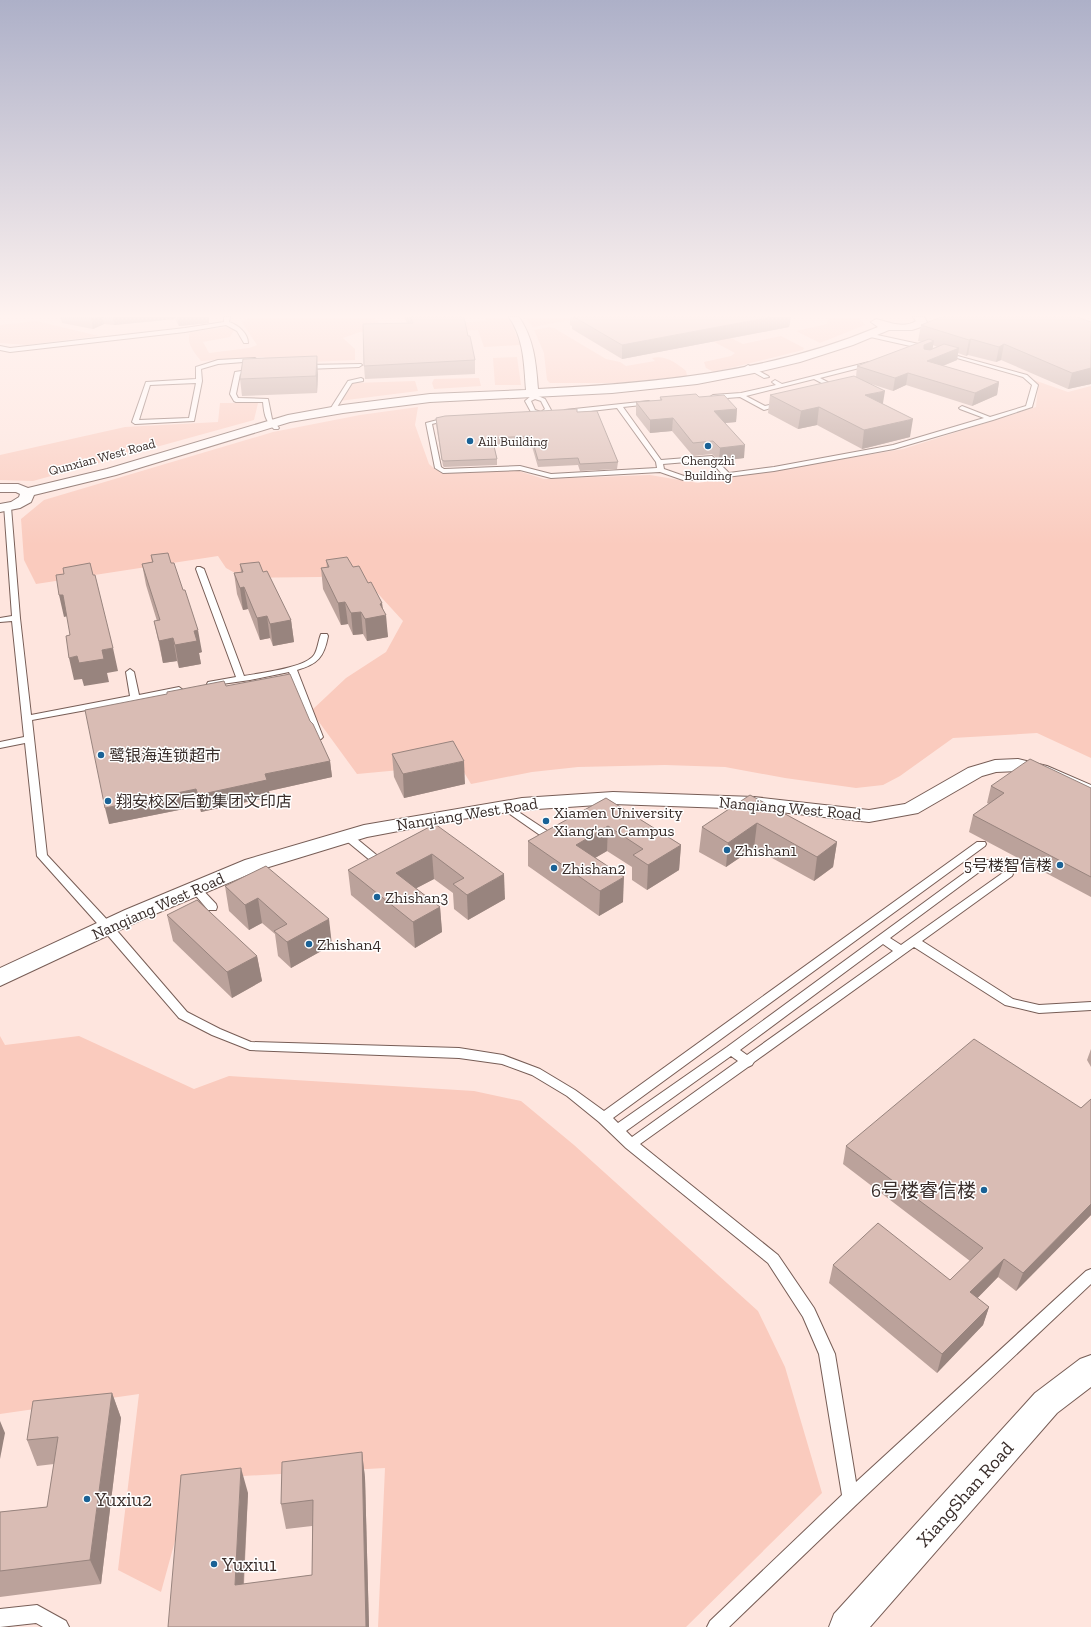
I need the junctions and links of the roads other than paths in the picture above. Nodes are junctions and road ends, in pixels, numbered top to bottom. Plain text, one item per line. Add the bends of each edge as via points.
1 (145, 393) edge
2 (197, 393) edge
3 (233, 393) edge
4 (343, 393) edge
5 (547, 393) edge
6 (750, 393) edge
7 (829, 393) edge
8 (1033, 393) edge
9 (533, 394) junction
10 (825, 394) edge
11 (741, 395) junction
12 (703, 398) edge
13 (787, 402) edge
14 (657, 403) edge
15 (619, 406) junction
16 (962, 408) edge
17 (332, 411) junction
18 (541, 414) junction
19 (525, 415) edge
20 (453, 419) edge
21 (991, 419) junction
22 (274, 426) junction
23 (659, 462) junction
24 (661, 470) junction
25 (727, 475) junction
26 (0, 488) edge
27 (27, 492) junction
28 (3, 507) edge
29 (200, 570) dead end
30 (16, 618) junction
31 (0, 620) edge
32 (324, 636) dead end
33 (292, 669) junction
34 (130, 672) dead end
35 (241, 678) junction
36 (203, 685) edge
37 (188, 688) edge
38 (136, 698) junction
39 (28, 718) junction
40 (318, 737) edge
41 (30, 739) junction
42 (0, 745) edge
43 (1091, 792) edge
44 (505, 806) junction
45 (347, 836) junction
46 (551, 838) edge
47 (981, 844) dead end
48 (986, 862) dead end
49 (381, 864) edge
50 (1008, 874) dead end
51 (195, 888) junction
52 (212, 907) dead end
53 (108, 928) junction
54 (882, 938) junction
55 (914, 942) junction
56 (901, 952) junction
57 (0, 978) edge
58 (1091, 1006) edge
59 (731, 1050) junction
60 (748, 1062) junction
61 (604, 1118) junction
62 (617, 1131) junction
63 (631, 1144) junction
64 (1091, 1275) edge
65 (1091, 1369) edge
66 (851, 1498) junction
67 (0, 1618) edge
68 (60, 1627) edge
69 (716, 1627) edge
70 (846, 1627) edge

1 - 2 lane via 135,422 192,420
3 - 22 lane via 236,400 266,400 267,415
4 - 17 lane
5 - 9 street, Qunxian West Road
6 - 11 lane
7 - 10 lane
8 - 21 lane via 1029,407
9 - 17 street, Qunxian West Road via 430,398
9 - 18 lane via 528,401 534,410
9 - 18 lane via 544,400 548,410
11 - 12 lane
11 - 13 lane via 764,408
14 - 15 lane
15 - 18 lane
15 - 23 lane
16 - 21 lane
17 - 22 street, Qunxian West Road
18 - 19 lane
20 - 24 lane via 429,423 438,468 443,471 520,468 551,476
21 - 25 lane via 894,447
22 - 27 street, Qunxian West Road via 111,472
23 - 24 lane
23 - 25 lane via 712,458
24 - 25 lane via 683,478
26 - 27 street via 18,488
27 - 28 street via 28,495 22,502
28 - 30 lane
29 - 35 lane
30 - 31 lane
30 - 39 lane
32 - 33 lane via 321,650 314,660
33 - 35 lane
33 - 40 lane
34 - 38 lane
35 - 36 lane
37 - 38 lane
38 - 39 lane
39 - 41 lane
41 - 42 lane
41 - 53 lane via 42,856
43 - 44 street, Nanqiang West Road via 1040,770 1018,765 994,766 975,772 948,790 910,808 870,816 754,803 671,799 613,798
44 - 45 street, Nanqiang West Road
44 - 46 lane
45 - 49 lane
45 - 51 street, Nanqiang West Road via 252,865
47 - 61 lane
48 - 54 lane
50 - 55 lane
51 - 52 lane
51 - 53 street, Nanqiang West Road
53 - 57 street, Nanqiang West Road
53 - 61 lane via 183,1015 250,1046 459,1053 503,1060 536,1072
54 - 56 lane
54 - 59 lane
55 - 56 lane
55 - 58 lane via 1009,1002 1039,1009
56 - 60 lane
59 - 60 lane
59 - 62 lane
60 - 63 lane
61 - 62 lane
62 - 63 lane
63 - 66 lane via 773,1259 809,1312 827,1354
64 - 66 lane
65 - 70 street, XiangShan Road via 1046,1403
66 - 69 lane
67 - 68 lane via 37,1614

